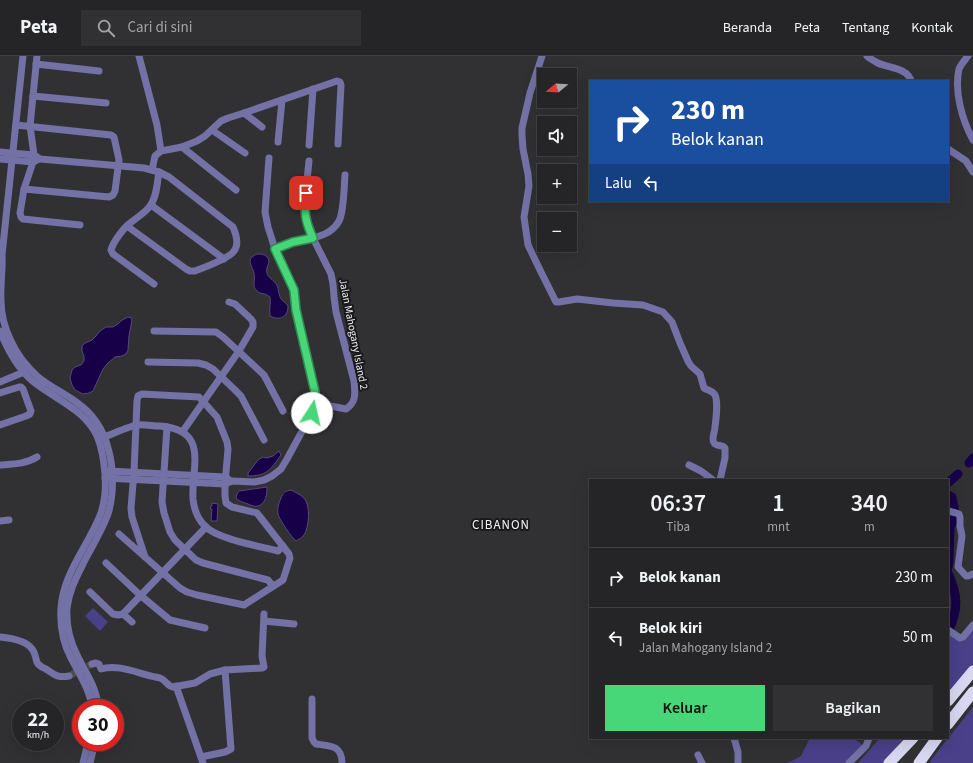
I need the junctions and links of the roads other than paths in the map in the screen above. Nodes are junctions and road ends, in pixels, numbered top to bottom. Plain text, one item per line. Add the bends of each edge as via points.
1 (23, 56) edge
2 (37, 56) edge
3 (139, 56) edge
4 (542, 56) edge
5 (867, 56) edge
6 (968, 56) edge
7 (36, 64) junction
8 (99, 71) dead end
9 (911, 80) edge
10 (314, 89) junction
11 (33, 96) junction
12 (282, 100) junction
13 (106, 103) dead end
14 (244, 113) junction
15 (16, 125) junction
16 (30, 126) junction
17 (262, 127) dead end
18 (212, 130) junction
19 (973, 140) edge
20 (278, 142) dead end
21 (338, 144) dead end
22 (309, 146) dead end
23 (182, 147) junction
24 (949, 150) edge
25 (161, 151) junction
26 (0, 152) edge
27 (245, 153) dead end
28 (13, 157) junction
29 (269, 158) dead end
30 (0, 159) edge
31 (36, 159) junction
32 (309, 161) dead end
33 (118, 166) junction
34 (155, 171) junction
35 (973, 172) edge
36 (345, 175) dead end
37 (24, 189) junction
38 (236, 190) dead end
39 (151, 205) junction
40 (80, 225) dead end
41 (127, 226) junction
42 (313, 238) junction
43 (275, 249) junction
44 (1, 257) edge
45 (224, 259) junction
46 (154, 284) dead end
47 (229, 302) dead end
48 (0, 331) edge
49 (154, 331) dead end
50 (239, 351) junction
51 (148, 362) dead end
52 (26, 370) junction
53 (221, 376) junction
54 (0, 382) edge
55 (0, 393) edge
56 (203, 402) junction
57 (315, 403) junction
58 (284, 411) dead end
59 (0, 425) edge
60 (136, 425) junction
61 (166, 427) junction
62 (182, 431) junction
63 (104, 436) junction
64 (264, 440) dead end
65 (37, 457) dead end
66 (0, 465) edge
67 (689, 466) dead end
68 (108, 475) junction
69 (134, 476) junction
70 (164, 477) junction
71 (194, 479) junction
72 (712, 479) edge
73 (720, 479) edge
74 (225, 480) junction
75 (952, 512) edge
76 (0, 520) edge
77 (9, 520) dead end
78 (206, 527) junction
79 (119, 534) dead end
80 (283, 546) junction
81 (184, 548) junction
82 (145, 557) junction
83 (106, 563) dead end
84 (162, 572) junction
85 (973, 574) edge
86 (273, 586) junction
87 (90, 592) dead end
88 (140, 595) junction
89 (123, 614) junction
90 (132, 622) dead end
91 (294, 624) dead end
92 (973, 625) edge
93 (204, 628) dead end
94 (950, 632) edge
95 (0, 637) edge
96 (92, 664) dead end
97 (101, 669) junction
98 (225, 670) junction
99 (973, 671) edge
100 (87, 674) junction
101 (69, 676) tunnel mouth
102 (176, 686) junction
103 (973, 692) edge
104 (90, 699) edge
105 (96, 699) edge
106 (312, 699) dead end
107 (949, 699) edge
108 (949, 723) edge
109 (734, 739) edge
110 (869, 739) edge
111 (912, 739) edge
112 (938, 739) edge
113 (938, 739) edge
114 (86, 751) edge
115 (92, 751) edge
116 (698, 755) dead end
117 (202, 760) edge
118 (83, 763) edge
119 (90, 763) edge
120 (342, 763) edge
121 (702, 763) edge
122 (738, 763) edge
123 (849, 763) edge
124 (889, 763) edge
125 (918, 763) edge
126 (925, 763) edge

1 - 15 street
2 - 7 street
3 - 25 street via 156,119
4 - 73 street via 530,94 522,135 529,180 524,217 528,245 556,302 577,299 643,305 663,312 672,322 690,364 700,374 704,388 715,396 716,426 713,439 717,445 723,445 725,448
5 - 9 street via 877,63 906,73
6 - 19 street via 960,68 958,91 962,112
7 - 8 street
7 - 11 street
10 - 12 street
10 - 21 street via 340,82
10 - 22 street
11 - 13 street
11 - 16 street
12 - 14 street
12 - 20 street
14 - 17 street
14 - 18 street via 221,121
15 - 16 street
15 - 28 street
16 - 31 street
16 - 33 street via 114,136
18 - 23 street via 198,141
18 - 27 street
23 - 25 street
23 - 38 street
24 - 35 street via 966,161
25 - 34 street via 155,156
26 - 28 street
28 - 30 street
28 - 31 street
28 - 44 street
29 - 43 street via 265,212
31 - 33 street
31 - 37 street
32 - 42 street, Jalan Mahogany Island 2 via 304,209
33 - 34 street
33 - 37 street via 115,191 109,197
34 - 39 street via 154,198
34 - 45 street via 168,177 233,227 236,247 234,252
36 - 42 street via 339,222 323,235
37 - 40 street via 20,213 23,219
39 - 41 street
39 - 45 street
41 - 45 street via 186,270 195,271
41 - 46 street via 112,246 112,254
42 - 43 street
42 - 57 street, Jalan Mahogany Island 2 via 331,274 336,312 355,392 351,406 346,409
43 - 57 street via 294,290 296,310 315,392
44 - 52 street via 1,300 4,321
47 - 50 street via 235,304 253,322 253,328
48 - 52 street via 13,359
49 - 50 street via 216,332 224,336
50 - 53 street
50 - 58 street via 264,375
51 - 53 street via 198,363 206,365
52 - 54 street
52 - 63 street via 87,411
52 - 68 street via 34,383 73,408 91,425 102,450
53 - 56 street
53 - 64 street via 241,396
55 - 59 street via 21,387 31,412
56 - 60 street via 199,397 142,394 138,396 137,401
56 - 62 street
56 - 74 street via 216,418 227,442
57 - 74 street via 281,469 264,480 254,482
60 - 61 street
60 - 63 street
60 - 69 street
61 - 62 street
61 - 70 street
62 - 71 street via 195,450
63 - 68 street via 108,449
65 - 66 street via 23,463
67 - 72 street
68 - 69 street
68 - 100 street via 111,499 108,514 69,596 67,621 72,643
68 - 104 street via 101,512 67,581 61,608 66,645
69 - 70 street
69 - 82 street via 132,517
70 - 71 street
70 - 81 street via 164,514 170,532
71 - 74 street
71 - 78 street via 195,509
74 - 80 street via 226,503 257,513
75 - 85 street via 959,514 960,517 962,536 958,567 966,576
76 - 77 street
78 - 80 street via 228,538 278,551
78 - 81 street
79 - 82 street
80 - 86 street via 290,558 283,580
81 - 84 street
81 - 86 street via 203,564 268,580
82 - 84 street
83 - 88 street
84 - 86 street via 187,592 244,605
84 - 88 street
87 - 89 street via 113,614
88 - 89 street
88 - 93 street via 170,620
89 - 90 street
91 - 98 street via 264,617 264,667
92 - 94 street via 960,638
95 - 101 street via 26,644 33,650 38,664 55,676
96 - 97 street via 99,664
97 - 100 street
97 - 102 street via 129,669 160,678 170,686
98 - 102 street via 210,674 195,683
98 - 117 street via 231,749
99 - 107 highway
100 - 105 street
102 - 117 street
103 - 108 highway
106 - 120 street via 312,738 316,744 339,750
109 - 122 street
110 - 123 street via 866,746
111 - 124 highway
112 - 125 highway
113 - 126 highway
114 - 118 street
115 - 119 street
116 - 121 street

